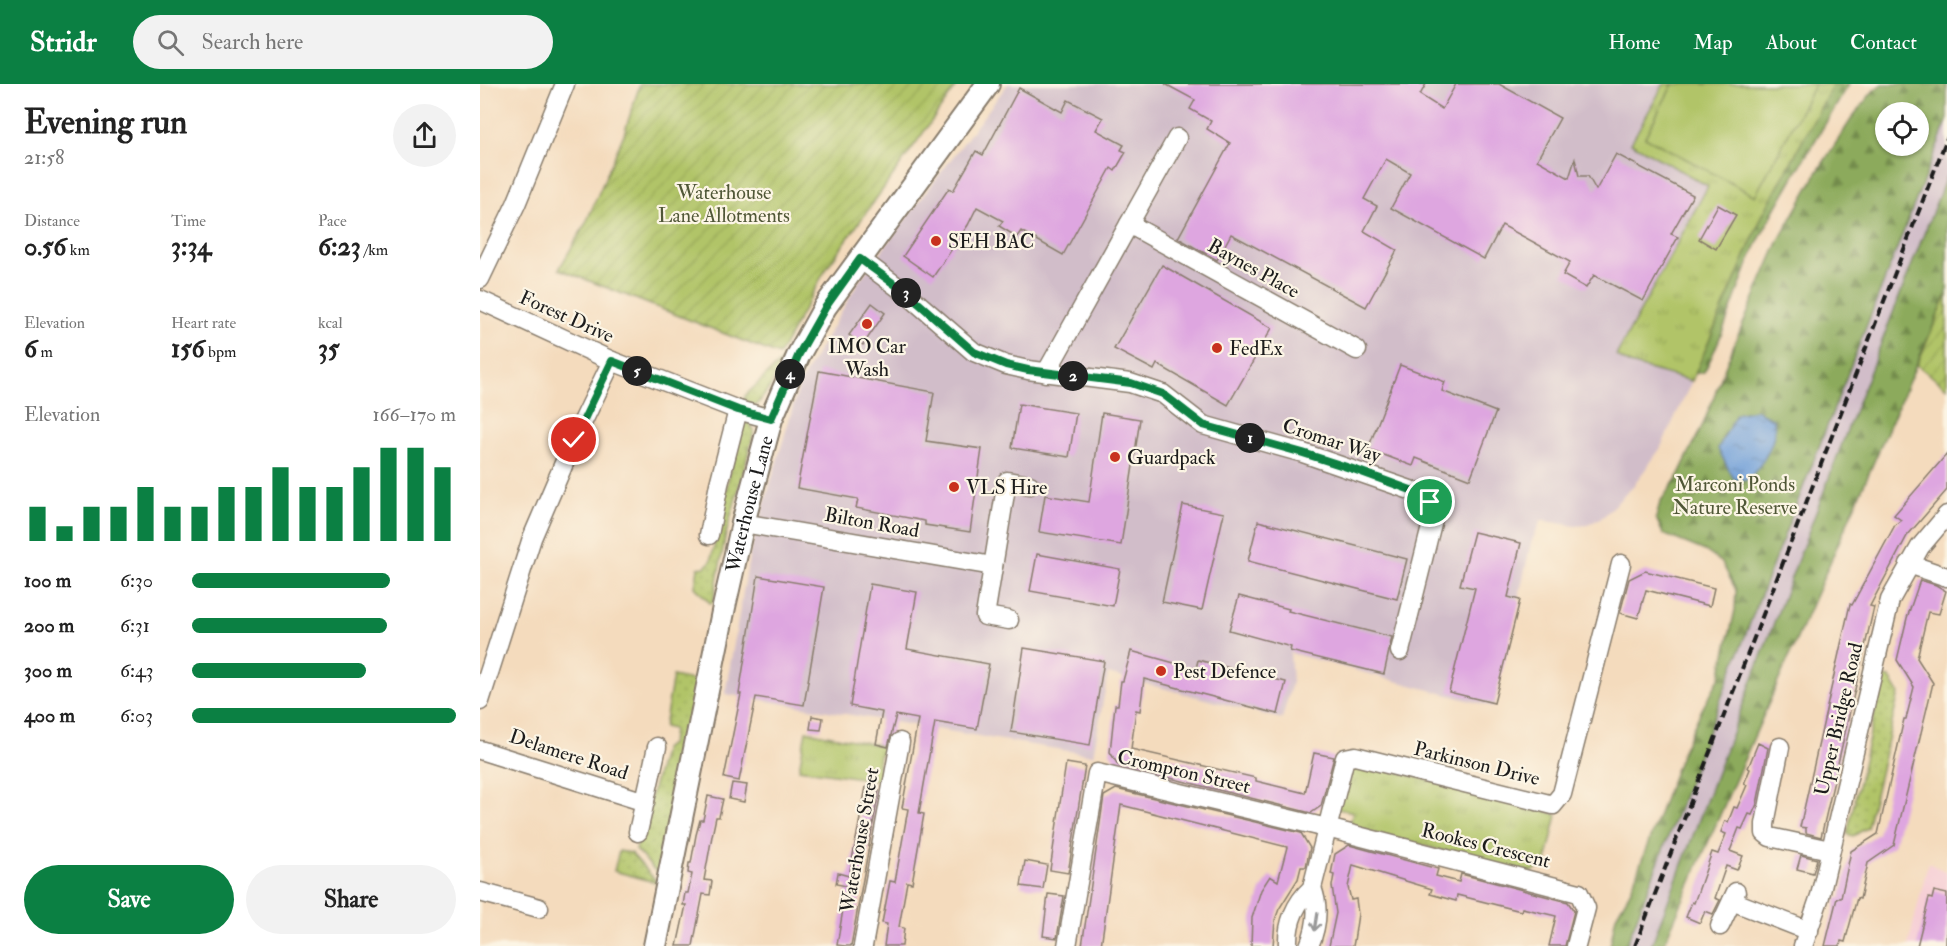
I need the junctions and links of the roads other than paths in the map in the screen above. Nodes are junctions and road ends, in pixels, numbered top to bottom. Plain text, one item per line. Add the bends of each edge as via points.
1 (565, 84) edge
2 (988, 84) edge
3 (1177, 138) dead end
4 (1129, 224) junction
5 (860, 259) junction
6 (480, 279) edge
7 (480, 300) edge
8 (1357, 350) dead end
9 (612, 361) junction
10 (1046, 373) junction
11 (738, 410) junction
12 (771, 419) junction
13 (1030, 485) dead end
14 (1947, 515) edge
15 (743, 523) junction
16 (709, 535) dead end
17 (1621, 564) dead end
18 (1909, 564) junction
19 (993, 566) junction
20 (1947, 577) edge
21 (1009, 620) dead end
22 (1400, 651) dead end
23 (480, 701) edge
24 (900, 742) dead end
25 (657, 747) dead end
26 (1780, 747) dead end
27 (480, 750) edge
28 (645, 802) junction
29 (1327, 828) junction
30 (638, 832) dead end
31 (1830, 850) junction
32 (1312, 888) junction
33 (480, 891) edge
34 (539, 908) dead end
35 (1720, 926) dead end
36 (1806, 939) edge
37 (655, 946) edge
38 (863, 946) edge
39 (1067, 946) edge
40 (1288, 946) edge
41 (1309, 946) edge
42 (1576, 946) edge

1 - 6 street via 516,204
2 - 5 main road, Waterhouse Lane
3 - 4 street
4 - 8 street, Baynes Place
4 - 10 street
5 - 10 street, Cromar Way via 908,294 974,352 1006,365
5 - 12 main road, Waterhouse Lane via 799,354
7 - 9 street, Forest Drive
9 - 11 street, Forest Drive
9 - 23 street via 532,538
10 - 22 street, Cromar Way via 1131,383 1163,394 1203,425 1303,453 1419,493 1430,502 1433,519
11 - 12 street, Forest Drive
11 - 16 street, Waterhouse Lane
12 - 15 main road, Waterhouse Lane
13 - 19 street via 1007,481
14 - 18 street, Upper Bridge Road
15 - 19 street, Bilton Road
15 - 37 main road, Waterhouse Lane
17 - 29 street, Parkinson Drive via 1562,795 1553,805 1355,756 1345,758
18 - 20 street
18 - 31 street, Upper Bridge Road via 1885,615
19 - 21 street via 985,616
24 - 38 street, Waterhouse Street
25 - 28 street, Delamere Road
26 - 31 street via 1764,824 1766,833
27 - 28 street, Delamere Road
28 - 30 street, Delamere Road
29 - 32 street, Parkinson Drive
29 - 39 street, Crompton Street via 1097,773
29 - 42 street, Rookes Crescent via 1579,893 1586,908
31 - 36 street, Upper Bridge Road
32 - 40 street, Parkinson Drive via 1296,908
32 -> 41 street, Parkinson Drive via 1317,913
33 - 34 street
35 - 36 street via 1734,897

